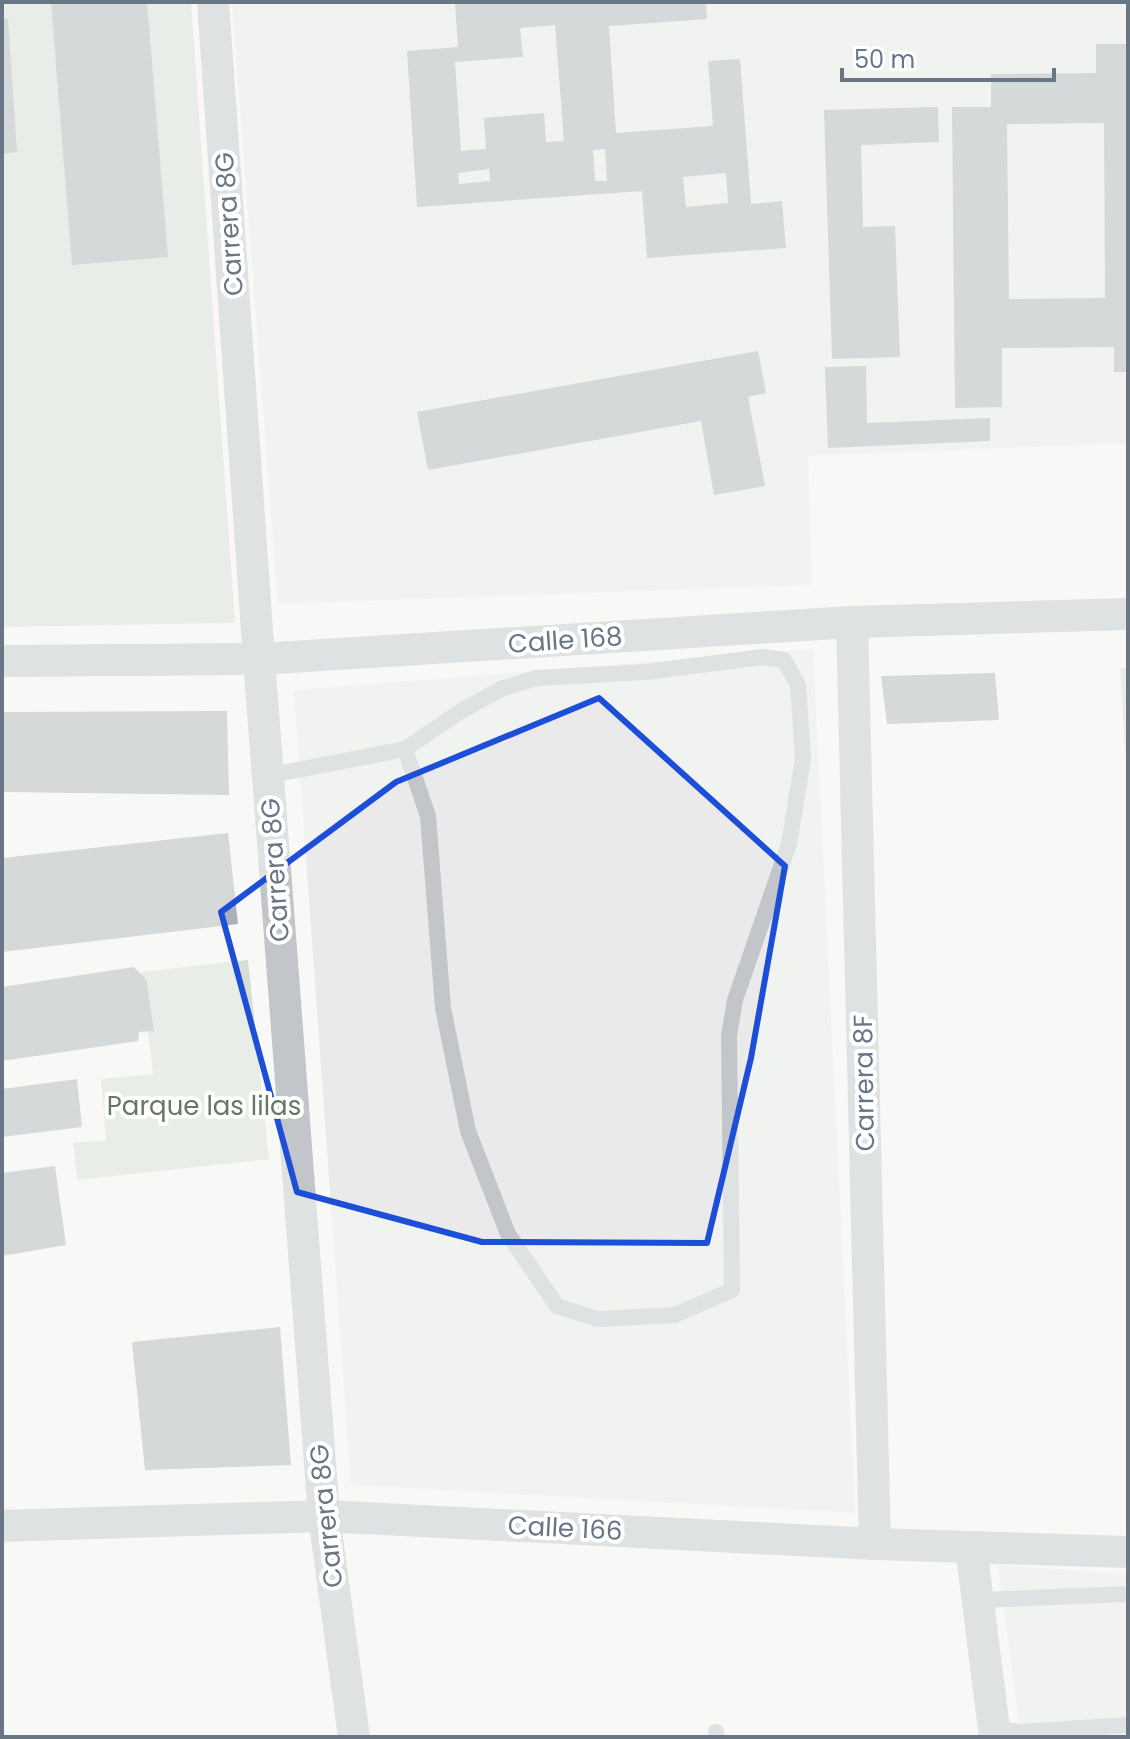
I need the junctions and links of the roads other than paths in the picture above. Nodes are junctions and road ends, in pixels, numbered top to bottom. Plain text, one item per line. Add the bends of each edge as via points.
1 (213, 2) edge
2 (1128, 614) edge
3 (852, 622) junction
4 (259, 659) junction
5 (2, 661) edge
6 (405, 749) junction
7 (267, 776) junction
8 (324, 1516) junction
9 (2, 1526) edge
10 (875, 1544) junction
11 (971, 1547) junction
12 (1128, 1552) edge
13 (1128, 1594) edge
14 (978, 1600) junction
15 (1128, 1725) edge
16 (995, 1733) edge
17 (354, 1737) edge

1 - 4 street, Carrera 8G
2 - 3 street, Calle 168
3 - 4 street, Calle 168
3 - 10 street, Carrera 8F
4 - 5 street, Calle 168
4 - 7 street, Carrera 8G
6 - 6 lane via 428,816 443,1008 468,1131 508,1234 557,1306 597,1319 675,1315 732,1290 729,1035 735,1000 789,844 803,759 798,685 784,660 762,657 646,672 536,678 501,689
6 - 7 lane
7 - 8 street, Carrera 8G
8 - 9 street, Calle 166
8 - 10 street, Calle 166
8 - 17 street, Carrera 8G
10 - 11 street, Calle 166
11 - 12 street, Calle 166
11 - 14 street
13 - 14 lane
14 - 16 street
15 - 16 lane

